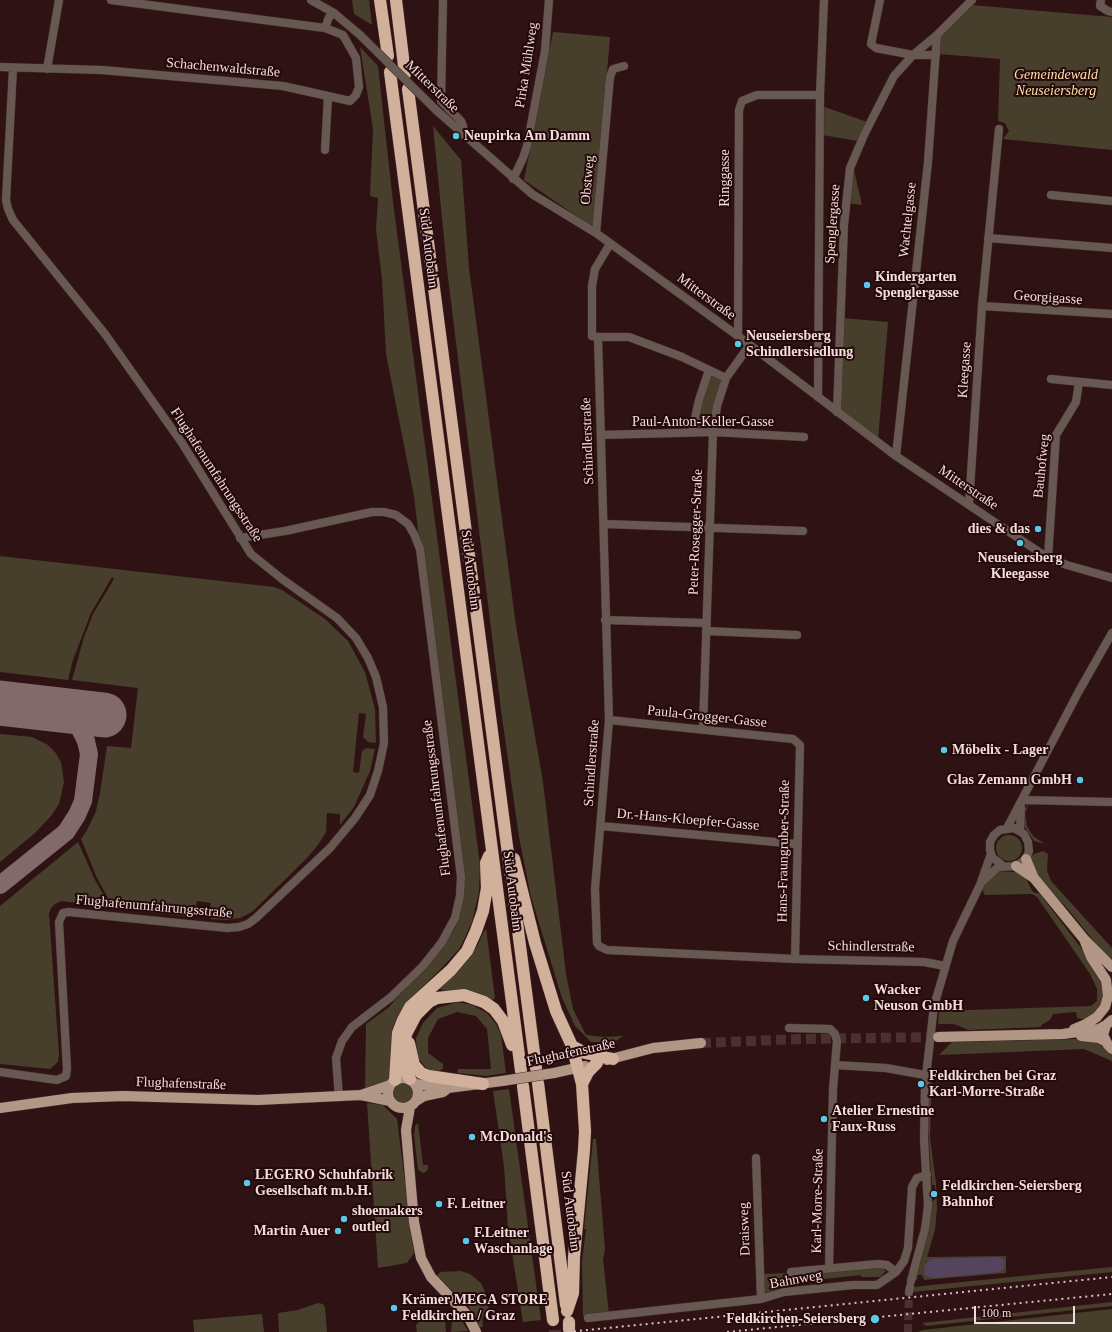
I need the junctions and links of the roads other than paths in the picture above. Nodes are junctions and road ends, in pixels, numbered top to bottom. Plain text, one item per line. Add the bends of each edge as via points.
1 (59, 0) edge
2 (111, 0) edge
3 (311, 0) edge
4 (380, 0) edge
5 (396, 0) edge
6 (443, 0) edge
7 (549, 0) edge
8 (824, 0) edge
9 (880, 0) edge
10 (972, 0) edge
11 (1101, 0) edge
12 (1112, 12) edge
13 (334, 13) junction
14 (326, 28) junction
15 (937, 35) junction
16 (913, 55) junction
17 (936, 55) junction
18 (388, 56) dead end
19 (624, 66) dead end
20 (0, 67) edge
21 (13, 68) junction
22 (47, 69) junction
23 (390, 72) dead end
24 (405, 74) dead end
25 (408, 89) dead end
26 (820, 95) junction
27 (328, 96) junction
28 (999, 129) dead end
29 (464, 135) junction
30 (325, 150) dead end
31 (513, 179) junction
32 (1051, 195) dead end
33 (1112, 201) edge
34 (596, 233) junction
35 (988, 238) junction
36 (610, 244) junction
37 (1112, 248) edge
38 (982, 306) junction
39 (1112, 314) edge
40 (738, 336) junction
41 (598, 337) junction
42 (749, 346) junction
43 (709, 370) junction
44 (726, 378) junction
45 (1051, 379) dead end
46 (1079, 382) junction
47 (1112, 385) edge
48 (818, 397) junction
49 (838, 412) junction
50 (692, 432) junction
51 (713, 432) junction
52 (601, 435) junction
53 (804, 437) dead end
54 (896, 456) junction
55 (969, 504) junction
56 (604, 524) junction
57 (709, 527) junction
58 (803, 531) dead end
59 (240, 538) junction
60 (1048, 558) junction
61 (1112, 578) edge
62 (605, 620) junction
63 (706, 627) junction
64 (1112, 633) edge
65 (797, 635) dead end
66 (609, 720) junction
67 (703, 728) junction
68 (800, 745) joint
69 (1023, 800) junction
70 (1112, 802) edge
71 (503, 823) junction
72 (601, 826) junction
73 (1007, 828) junction
74 (1020, 831) junction
75 (797, 844) junction
76 (492, 850) junction
77 (991, 854) junction
78 (1026, 859) junction
79 (1003, 866) junction
80 (1016, 866) junction
81 (1034, 878) junction
82 (980, 885) junction
83 (1084, 939) junction
84 (795, 959) junction
85 (1108, 964) edge
86 (945, 966) junction
87 (1112, 975) edge
88 (1109, 1022) edge
89 (410, 1025) junction
90 (788, 1028) dead end
91 (1048, 1034) junction
92 (1063, 1034) junction
93 (938, 1037) tunnel mouth
94 (1105, 1041) junction
95 (701, 1043) tunnel mouth
96 (572, 1046) junction
97 (1112, 1048) edge
98 (518, 1054) junction
99 (613, 1059) junction
100 (597, 1063) junction
101 (835, 1065) junction
102 (536, 1068) dead end
103 (576, 1068) junction
104 (520, 1071) dead end
105 (0, 1072) edge
106 (925, 1075) junction
107 (413, 1082) junction
108 (392, 1083) junction
109 (538, 1083) dead end
110 (483, 1084) junction
111 (582, 1084) junction
112 (523, 1086) dead end
113 (448, 1088) junction
114 (361, 1095) junction
115 (338, 1096) junction
116 (393, 1104) junction
117 (413, 1104) junction
118 (0, 1108) edge
119 (406, 1130) junction
120 (756, 1158) dead end
121 (927, 1175) junction
122 (829, 1268) junction
123 (791, 1272) dead end
124 (896, 1272) junction
125 (910, 1287) tunnel mouth
126 (761, 1300) junction
127 (588, 1318) dead end
128 (554, 1324) dead end
129 (476, 1332) edge

1 - 22 street
2 - 14 street
3 - 13 street, Mitterstraße
4 - 18 highway
5 - 24 highway
6 - 29 street via 440,101 461,121
7 - 31 street, Pirka Mühlweg via 545,51 524,158
8 - 26 street
9 - 16 street via 871,44 876,48
10 - 15 street, Spenglergasse
11 - 12 street via 1100,6
13 - 14 street via 329,17
13 - 29 street, Mitterstraße, bridge
14 - 27 street, Schachenwaldstraße via 338,32 347,40 356,58 359,87 350,101
15 - 16 street, Spenglergasse
15 - 17 street, Wachtelgasse
16 - 17 street
16 - 49 street, Spenglergasse via 894,76 850,168 844,225
17 - 54 street, Wachtelgasse via 928,162
19 - 34 street, Obstweg via 613,70 610,77
20 - 21 street, Schachenwaldstraße
21 - 22 street, Schachenwaldstraße
21 - 59 street, Flughafenumfahrungsstraße via 6,200 13,220 105,334 182,443
22 - 27 street, Schachenwaldstraße via 102,70 276,85
23 - 76 highway, Süd Autobahn
25 - 71 highway, Süd Autobahn
26 - 40 street, Ringgasse via 757,95 742,102 739,110
26 - 48 street
27 - 30 street
28 - 35 street, Kleegasse
29 - 31 street, Mitterstraße
31 - 34 street, Mitterstraße via 532,194
32 - 33 street
34 - 36 street, Mitterstraße
35 - 37 street
35 - 38 street, Kleegasse
36 - 40 street, Mitterstraße
36 - 41 street, Schindlerstraße via 595,269 592,286 592,336
38 - 39 street, Georgigasse
38 - 55 street, Kleegasse
40 - 42 street, Mitterstraße
41 - 43 street via 629,337
41 - 52 street, Schindlerstraße
42 - 44 street, Peter-Rosegger-Straße
42 - 48 street, Mitterstraße
43 - 44 street
43 - 50 street
44 - 51 street, Peter-Rosegger-Straße via 717,406
45 - 46 street
46 - 47 street
46 - 60 street, Bauhofweg via 1076,402 1056,435
48 - 49 street, Mitterstraße
49 - 54 street, Mitterstraße
50 - 51 street, Paul-Anton-Keller-Gasse
50 - 52 street, Paul-Anton-Keller-Gasse
51 - 53 street, Paul-Anton-Keller-Gasse
51 - 57 street, Peter-Rosegger-Straße
52 - 56 street, Schindlerstraße
54 - 55 street, Mitterstraße
55 - 60 street, Mitterstraße
56 - 57 street
56 - 62 street, Schindlerstraße
57 - 58 street
57 - 63 street, Peter-Rosegger-Straße
59 - 105 street, Flughafenumfahrungsstraße via 257,560 337,618 356,638 368,658 376,677 383,707 384,742 370,794 355,818 330,848 256,918 239,927 227,928 63,912 59,922 66,1076 57,1080
59 - 115 street, Flughafenumfahrungsstraße via 372,512 384,512 396,515 408,524 420,549 461,877 460,896 455,918 442,942 423,966 391,997 352,1027 342,1041 336,1058
60 - 61 street, Mitterstraße
62 - 63 street
62 - 66 street, Schindlerstraße
63 - 65 street
63 - 67 street, Peter-Rosegger-Straße
64 - 69 street
66 - 67 street, Paula-Grogger-Gasse
66 - 72 street, Schindlerstraße
67 - 68 street, Paula-Grogger-Gasse via 793,739
68 - 75 street, Hans-Fraungruber-Straße
69 - 70 street
69 - 73 street
69 - 74 street
71 - 96 highway via 556,1011
71 - 102 highway, Süd Autobahn
72 - 75 street, Dr.-Hans-Kloepfer-Gasse
72 - 84 street, Schindlerstraße via 595,889 596,943 599,946 607,950
73 - 74 street
73 - 77 street via 997,832 992,839
74 - 78 street via 1028,842 1029,851
75 - 84 street, Hans-Fraungruber-Straße
76 - 98 highway, Süd Autobahn
76 - 108 highway via 486,863 487,888 476,932 467,951 451,970 410,1007 398,1033
77 - 79 street via 997,863
77 - 82 street
78 - 80 street
78 - 81 main road
79 - 80 street
79 - 82 street via 993,871
80 - 81 main road
81 - 83 main road
82 - 86 street via 953,941
83 - 85 main road
83 - 91 main road via 1091,957 1108,984 1105,1007 1097,1018 1086,1024
84 - 86 street, Schindlerstraße via 924,962
85 - 87 main road
86 - 106 street via 934,1006
88 - 92 main road via 1099,1029
88 - 94 main road via 1103,1036
89 - 98 highway via 424,1007 437,998 472,996 498,1014 509,1041
89 - 107 highway via 404,1043 404,1054 405,1069
89 - 110 highway via 409,1045 414,1065 422,1074
90 - 101 street, Karl-Morre-Straße via 826,1029 833,1032 837,1041
91 - 92 main road
91 - 93 main road
92 - 94 main road
94 - 97 main road
95 - 99 main road, Flughafenstraße via 653,1048
96 - 99 highway
96 - 103 highway
98 - 104 highway, Süd Autobahn
99 - 100 main road, Flughafenstraße
100 - 103 main road, Flughafenstraße
100 - 111 highway via 588,1072
101 - 106 street via 886,1068
101 - 122 street, Karl-Morre-Straße
103 - 110 main road, Flughafenstraße, bridge
103 - 111 highway
106 - 121 street via 924,1132
107 - 108 main road, Flughafenstraße via 401,1078
107 - 113 main road, Flughafenstraße
107 - 117 main road via 418,1095
108 - 114 main road, Flughafenstraße
108 - 116 main road via 388,1096
109 - 111 highway, Süd Autobahn via 568,1320 573,1293 584,1150
110 - 113 main road, Flughafenstraße
112 - 128 highway
113 - 117 main road, Flughafenstraße via 443,1092 424,1096
114 - 115 main road, Flughafenstraße
114 - 116 main road, Flughafenstraße
115 - 118 main road, Flughafenstraße via 240,1100 96,1096
116 - 117 main road, Flughafenstraße via 404,1109
116 - 119 main road
117 - 119 main road
119 - 129 main road via 414,1222 421,1258 431,1277 468,1316
120 - 126 street, Draisweg
121 - 124 street, Bahnweg via 917,1178 913,1184 908,1248 904,1261
121 - 125 street via 927,1221
122 - 123 street
122 - 124 street, Karl-Morre-Straße via 878,1264 887,1265
124 - 126 street, Bahnweg via 881,1284 873,1286 853,1285 784,1292
126 - 127 street, Bahnweg

